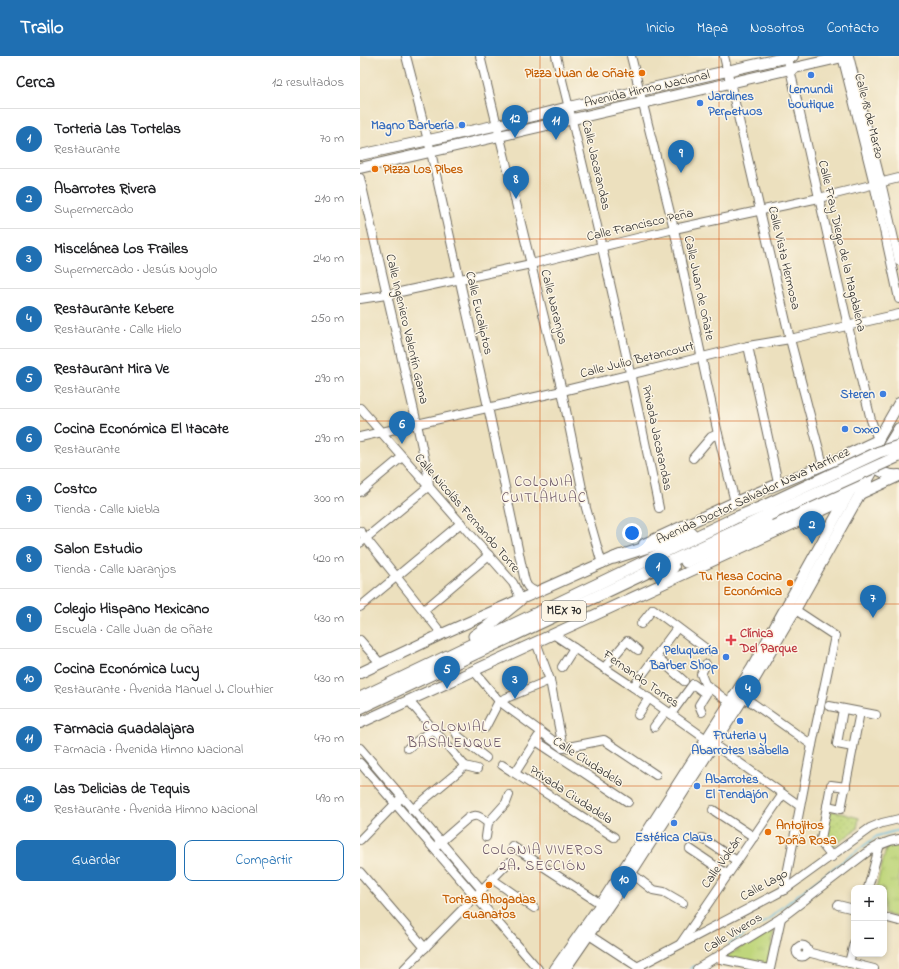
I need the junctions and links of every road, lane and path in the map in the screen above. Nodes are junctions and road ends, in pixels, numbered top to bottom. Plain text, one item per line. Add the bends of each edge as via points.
1 (406, 56) edge
2 (480, 56) edge
3 (556, 56) edge
4 (631, 56) edge
5 (724, 56) edge
6 (789, 56) edge
7 (845, 56) edge
8 (789, 69) junction
9 (728, 71) junction
10 (731, 83) junction
11 (640, 91) junction
12 (643, 103) junction
13 (569, 107) junction
14 (573, 119) junction
15 (498, 125) junction
16 (501, 136) junction
17 (428, 139) junction
18 (431, 152) junction
19 (360, 155) edge
20 (360, 168) edge
21 (360, 178) edge
22 (899, 178) edge
23 (877, 183) junction
24 (819, 198) junction
25 (760, 210) junction
26 (674, 229) junction
27 (602, 246) junction
28 (899, 261) edge
29 (531, 264) junction
30 (459, 280) junction
31 (386, 295) junction
32 (360, 299) edge
33 (899, 299) edge
34 (899, 314) edge
35 (848, 326) junction
36 (790, 339) junction
37 (748, 346) junction
38 (701, 357) junction
39 (631, 374) junction
40 (562, 391) junction
41 (899, 403) edge
42 (488, 407) junction
43 (360, 408) edge
44 (417, 424) junction
45 (898, 431) edge
46 (382, 432) junction
47 (718, 434) junction
48 (360, 437) edge
49 (878, 440) junction
50 (899, 446) edge
51 (899, 456) edge
52 (402, 457) junction
53 (693, 458) dead end
54 (868, 458) junction
55 (836, 460) junction
56 (823, 465) junction
57 (875, 467) junction
58 (899, 475) edge
59 (867, 482) joint
60 (778, 483) junction
61 (429, 486) junction
62 (856, 491) junction
63 (360, 492) edge
64 (845, 501) junction
65 (734, 502) junction
66 (810, 506) junction
67 (659, 508) dead end
68 (766, 510) junction
69 (735, 518) junction
70 (461, 523) junction
71 (360, 531) edge
72 (363, 540) edge
73 (720, 547) junction
74 (735, 549) junction
75 (489, 555) junction
76 (614, 558) junction
77 (602, 564) junction
78 (674, 567) junction
79 (524, 576) junction
80 (397, 577) junction
81 (513, 583) junction
82 (660, 584) junction
83 (538, 592) junction
84 (519, 601) junction
85 (360, 607) edge
86 (791, 607) junction
87 (424, 610) junction
88 (567, 610) junction
89 (641, 624) dead end
90 (677, 628) junction
91 (442, 634) junction
92 (553, 634) junction
93 (360, 640) edge
94 (536, 642) junction
95 (489, 647) junction
96 (574, 648) junction
97 (638, 650) dead end
98 (709, 651) dead end
99 (656, 656) junction
100 (380, 664) junction
101 (706, 664) dead end
102 (423, 667) junction
103 (562, 667) dead end
104 (604, 668) junction
105 (474, 671) junction
106 (360, 673) edge
107 (550, 680) junction
108 (684, 681) dead end
109 (632, 687) junction
110 (744, 697) junction
111 (360, 698) edge
112 (649, 698) junction
113 (409, 701) junction
114 (499, 701) junction
115 (730, 703) junction
116 (829, 706) dead end
117 (360, 708) edge
118 (843, 709) junction
119 (669, 712) junction
120 (702, 712) dead end
121 (860, 712) junction
122 (638, 715) dead end
123 (876, 715) dead end
124 (360, 716) edge
125 (360, 723) edge
126 (654, 726) dead end
127 (485, 728) dead end
128 (433, 729) junction
129 (541, 731) junction
130 (536, 742) junction
131 (710, 742) junction
132 (446, 745) junction
133 (812, 745) junction
134 (853, 747) junction
135 (360, 748) edge
136 (408, 748) dead end
137 (563, 748) junction
138 (486, 758) dead end
139 (360, 762) edge
140 (502, 765) dead end
141 (465, 766) junction
142 (477, 769) dead end
143 (515, 773) junction
144 (656, 775) dead end
145 (846, 787) junction
146 (783, 794) junction
147 (509, 795) dead end
148 (402, 798) junction
149 (628, 802) dead end
150 (396, 804) junction
151 (800, 806) junction
152 (827, 806) junction
153 (412, 810) junction
154 (713, 810) dead end
155 (899, 819) edge
156 (488, 823) junction
157 (486, 837) dead end
158 (614, 837) dead end
159 (754, 837) junction
160 (702, 838) dead end
161 (899, 839) edge
162 (360, 840) edge
163 (441, 842) junction
164 (880, 844) junction
165 (512, 846) dead end
166 (434, 848) junction
167 (690, 849) dead end
168 (832, 856) junction
169 (737, 861) junction
170 (508, 863) dead end
171 (360, 872) edge
172 (631, 873) junction
173 (727, 874) junction
174 (492, 879) junction
175 (869, 885) edge
176 (482, 890) junction
177 (784, 890) junction
178 (475, 896) junction
179 (683, 903) dead end
180 (601, 904) junction
181 (838, 905) dead end
182 (534, 908) dead end
183 (851, 909) edge
184 (781, 918) junction
185 (887, 918) edge
186 (899, 921) edge
187 (589, 936) junction
188 (680, 944) junction
189 (425, 948) junction
190 (808, 952) dead end
191 (851, 955) edge
192 (716, 958) junction
193 (849, 963) junction
194 (639, 968) edge
195 (404, 969) edge
196 (538, 969) edge
197 (555, 969) edge
198 (565, 969) edge
199 (697, 969) edge
200 (770, 969) edge
201 (874, 969) edge

1 - 17 street, Calle Eucaliptos
2 - 15 street, Calle Naranjos
3 - 13 street, Calle Jacarandas
4 - 11 street, Calle Juan de Oñate
5 - 9 street, Calle Vista Hermosa
6 - 8 street, Calle Fray Diego de la Magdalena
6 - 9 main road, Avenida Himno Nacional
7 - 8 main road, Avenida Himno Nacional
7 - 23 street, Calle 18 de Marzo
8 - 10 main road, Avenida Himno Nacional
8 - 24 street, Calle Fray Diego de la Magdalena
9 - 10 street, Calle Vista Hermosa
9 - 11 main road, Avenida Himno Nacional
10 - 12 main road, Avenida Himno Nacional
10 - 25 street, Calle Vista Hermosa
11 - 12 street, Calle Juan de Oñate
11 - 13 main road, Avenida Himno Nacional
12 - 14 main road, Avenida Himno Nacional
12 - 26 street, Calle Juan de Oñate
13 - 14 street, Calle Jacarandas
13 - 15 main road, Avenida Himno Nacional
14 - 16 main road, Avenida Himno Nacional
14 - 27 street, Calle Jacarandas
15 - 16 street, Calle Naranjos
15 - 17 main road, Avenida Himno Nacional
16 - 18 main road, Avenida Himno Nacional
16 - 29 street, Calle Naranjos
17 - 18 street, Calle Eucaliptos
17 - 19 main road, Avenida Himno Nacional
18 - 20 main road, Avenida Himno Nacional
18 - 30 street, Calle Eucaliptos
21 - 31 street, Calle Ingeniero Valentín Gama
22 - 23 street, Calle Francisco Peña
23 - 24 street, Calle Francisco Peña
23 - 28 street, Calle 18 de Marzo
23 - 33 street, Calle 18 de Marzo
24 - 25 street, Calle Francisco Peña
24 - 35 street, Calle Fray Diego de la Magdalena
25 - 26 street, Calle Francisco Peña
25 - 36 street, Calle Vista Hermosa
26 - 27 street, Calle Francisco Peña
26 - 38 street, Calle Juan de Oñate
27 - 29 street, Calle Francisco Peña
27 - 39 street, Calle Jacarandas
29 - 30 street, Calle Francisco Peña
29 - 40 street, Calle Naranjos
30 - 31 street, Calle Francisco Peña
30 - 42 street, Calle Eucaliptos
31 - 32 street, Calle Francisco Peña
31 - 44 street, Calle Ingeniero Valentín Gama
34 - 35 street, Calle Julio Betancourt
35 - 36 street, Calle Julio Betancourt
35 - 49 street, Calle Fray Diego de la Magdalena
36 - 37 street, Calle Julio Betancourt
36 - 56 street, Calle Vista Hermosa
37 - 38 street, Calle Julio Betancourt
37 - 60 street
38 - 39 street, Calle Julio Betancourt
38 - 47 street, Calle Juan de Oñate
39 - 40 street, Calle Julio Betancourt
39 - 67 street, Privada Jacarandas
40 - 42 street, Calle Julio Betancourt
40 - 77 street, Calle Naranjos via 586,508
41 - 49 main road
42 - 44 street, Calle Julio Betancourt
42 - 79 street, Calle Eucaliptos
43 - 46 street, Calle Nicolás Fernando Torre
44 - 46 street, Calle Julio Betancourt
44 - 61 street, Calle Ingeniero Valentín Gama
45 - 49 main road, Avenida Doctor Salvador Nava Martínez
45 - 57 main road
46 - 48 street, Calle Julio Betancourt
46 - 52 street, Calle Nicolás Fernando Torre
47 - 53 street via 711,437
47 - 65 street, Calle Juan de Oñate
49 - 54 main road
49 - 55 main road, Avenida Doctor Salvador Nava Martínez
50 - 68 highway, Avenida Doctor Salvador Nava Martínez / MEX 70, bridge via 880,452
51 - 68 highway, Avenida Doctor Salvador Nava Martínez / MEX 70, bridge
52 - 61 street, Calle Nicolás Fernando Torre
52 - 63 street
54 - 57 main road
54 - 62 main road
55 - 56 main road, Avenida Doctor Salvador Nava Martínez
55 - 66 main road via 843,470 842,478 829,495
56 - 60 main road, Avenida Doctor Salvador Nava Martínez
57 - 58 main road via 887,474
57 - 59 main road
58 - 62 main road
59 - 62 highway
60 - 65 main road, Avenida Doctor Salvador Nava Martínez
61 - 70 street, Calle Nicolás Fernando Torre
61 - 72 street
62 - 64 main road
62 - 66 highway
62 - 86 main road
64 - 74 main road
64 - 86 main road
65 - 76 main road, Avenida Doctor Salvador Nava Martínez
66 - 73 highway
68 - 69 highway, Avenida Doctor Salvador Nava Martínez / MEX 70
68 - 88 highway, Avenida Doctor Salvador Nava Martínez / MEX 70
69 - 76 highway
69 - 102 highway, Avenida Doctor Salvador Nava Martínez / MEX 70
70 - 75 street, Calle Nicolás Fernando Torre
70 - 80 street
71 - 72 street
72 - 80 street
73 - 74 main road
73 - 78 highway
74 - 82 main road
75 - 81 street, Calle Nicolás Fernando Torre
75 - 87 street
76 - 77 main road, Avenida Doctor Salvador Nava Martínez
77 - 83 main road, Avenida Doctor Salvador Nava Martínez
78 - 82 main road
78 - 88 highway via 636,585
79 - 81 street via 520,582
79 - 83 street, Calle Eucaliptos via 528,588
80 - 85 street
80 - 87 street
81 - 84 street, Calle Nicolás Fernando Torre
82 - 92 main road
83 - 84 main road, Avenida Doctor Salvador Nava Martínez
84 - 91 main road, Avenida Doctor Salvador Nava Martínez
84 - 102 highway via 486,629
86 - 110 main road
86 - 115 main road
86 - 133 street via 835,636
87 - 91 street
88 - 95 highway, Avenida Doctor Salvador Nava Martínez / MEX 70
89 - 90 street via 653,610
90 - 98 street
90 - 99 street
91 - 100 main road, Avenida Doctor Salvador Nava Martínez
92 - 94 main road
92 - 96 street, Fernando Torres
93 - 100 street
94 - 105 main road
94 - 107 street
95 - 117 highway, Avenida Doctor Salvador Nava Martínez / MEX 70
95 - 124 highway via 450,672
96 - 103 street
96 - 104 street, Fernando Torres
97 - 104 street via 627,641
99 - 108 street
99 - 109 street
100 - 106 main road, Avenida Doctor Salvador Nava Martínez
101 - 115 street via 701,674 705,684
102 - 111 highway, Avenida Doctor Salvador Nava Martínez / MEX 70
104 - 109 street, Fernando Torres
105 - 113 main road
105 - 114 street
107 - 114 street
107 - 137 street
109 - 112 street, Fernando Torres
110 - 131 main road
110 - 133 street
112 - 119 street, Fernando Torres
112 - 122 street
113 - 125 main road
113 - 128 street
114 - 127 street
114 - 129 street
115 - 131 main road
116 - 118 street
118 - 121 street
118 - 134 street via 837,744
119 - 120 street via 693,684 706,694 699,705
119 - 126 street
119 - 131 street, Fernando Torres
121 - 123 street
121 - 134 street
128 - 132 street
128 - 136 street
129 - 130 street
129 - 137 street
130 - 143 street
130 - 149 street, Calle Ciudadela
131 - 146 street, Fernando Torres
131 - 172 main road
131 - 180 main road
132 - 138 street via 456,733
132 - 141 street
133 - 151 street
134 - 145 street
135 - 148 street
137 - 144 street via 604,740
139 - 150 street
140 - 143 street, Privada Ciudadela
141 - 142 street
141 - 153 street
143 - 158 street, Privada Ciudadela
145 - 152 street via 831,785
145 - 152 street via 841,809
146 - 151 street, Fernando Torres
146 - 159 street, Calle Volcán
147 - 156 street via 506,803
148 - 150 street
148 - 153 street
150 - 162 street
150 - 166 street
151 - 177 street
152 - 168 street via 821,843
153 - 163 street
154 - 159 street
155 - 168 street, Calle Lago via 870,828
156 - 157 street
156 - 163 street via 478,815 473,815
159 - 169 street, Calle Volcán
160 - 169 street
161 - 164 street, Calle Viveros
163 - 166 street
163 - 176 street
164 - 175 street
164 - 184 street, Calle Viveros
165 - 180 street
166 - 178 street
167 - 173 street
168 - 177 street, Calle Lago
169 - 173 street, Calle Volcán
170 - 174 street
171 - 189 street
172 - 179 street via 653,890 664,892
172 - 187 main road
173 - 188 street, Calle Volcán
174 - 176 street
174 - 182 street
176 - 178 street
177 - 188 street, Calle Lago
178 - 189 street
178 - 196 street
180 - 197 main road
181 - 183 street
184 - 192 street, Calle Viveros
184 - 200 street
185 - 186 street
187 - 194 street
187 - 198 main road
188 - 194 street, Calle Lago
189 - 195 street
190 - 193 street
191 - 193 street
192 - 199 street, Calle Viveros
192 - 200 street
193 - 201 street

